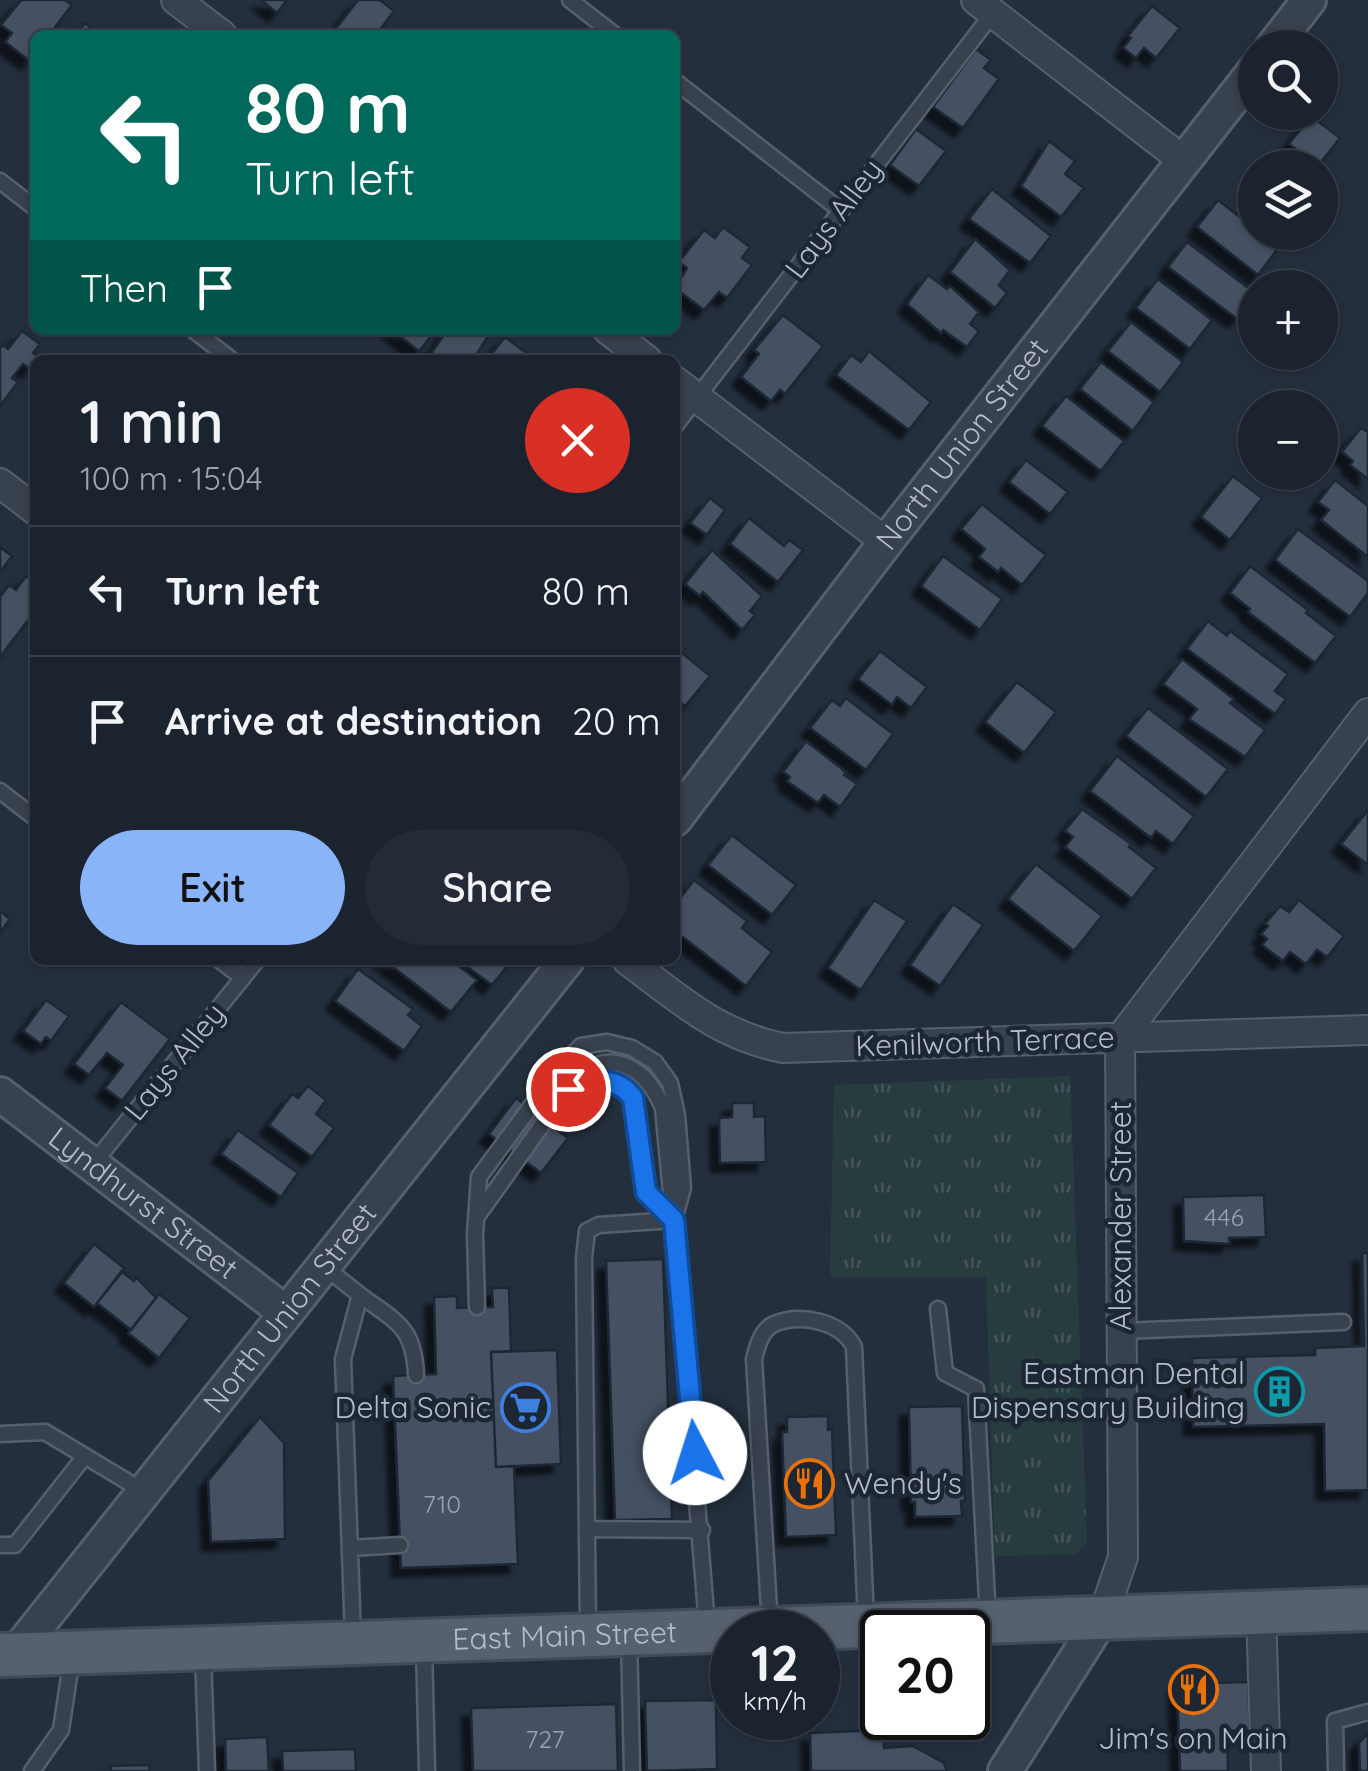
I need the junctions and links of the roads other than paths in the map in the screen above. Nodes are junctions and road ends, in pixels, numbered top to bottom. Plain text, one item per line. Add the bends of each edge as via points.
1 (176, 0) edge
2 (570, 0) edge
3 (1310, 0) edge
4 (984, 6) edge
5 (215, 30) edge
6 (609, 30) edge
7 (1286, 30) edge
8 (680, 85) edge
9 (1238, 92) edge
10 (1184, 161) junction
11 (0, 181) edge
12 (30, 204) edge
13 (840, 210) junction
14 (200, 335) edge
15 (614, 335) edge
16 (226, 355) edge
17 (640, 355) edge
18 (686, 390) edge
19 (0, 484) edge
20 (30, 506) edge
21 (886, 542) junction
22 (1368, 713) edge
23 (0, 791) edge
24 (680, 813) edge
25 (30, 814) edge
26 (226, 965) edge
27 (254, 965) edge
28 (563, 965) edge
29 (634, 965) edge
30 (243, 978) junction
31 (1368, 1030) edge
32 (1120, 1039) junction
33 (568, 1089) junction
34 (0, 1094) edge
35 (92, 1165) junction
36 (478, 1215) junction
37 (674, 1220) junction
38 (322, 1265) junction
39 (360, 1295) junction
40 (477, 1307) dead end
41 (938, 1309) dead end
42 (285, 1312) junction
43 (1343, 1322) dead end
44 (1122, 1331) junction
45 (416, 1375) dead end
46 (0, 1434) edge
47 (86, 1456) junction
48 (144, 1491) junction
49 (587, 1530) junction
50 (702, 1530) junction
51 (0, 1545) edge
52 (400, 1545) dead end
53 (350, 1548) junction
54 (1368, 1609) edge
55 (769, 1610) edge
56 (865, 1610) edge
57 (987, 1610) edge
58 (1260, 1612) junction
59 (1103, 1616) junction
60 (990, 1620) edge
61 (708, 1631) joint
62 (608, 1634) junction
63 (424, 1640) junction
64 (354, 1643) junction
65 (202, 1648) junction
66 (73, 1652) junction
67 (7, 1654) edge
68 (1368, 1712) edge
69 (32, 1771) edge
70 (208, 1771) edge
71 (428, 1771) edge
72 (632, 1771) edge
73 (1004, 1771) edge
74 (1266, 1771) edge
75 (1336, 1771) edge

1 - 5 street
2 - 6 lane
3 - 7 street
4 - 10 street
4 - 13 lane, Lays Alley
8 - 13 lane
9 - 10 street, North Union Street
10 - 21 street, North Union Street
11 - 12 lane
13 - 18 lane, Lays Alley
14 - 16 lane
15 - 17 street
18 - 21 street
19 - 20 street
21 - 24 street, North Union Street
22 - 32 street
23 - 25 lane
26 - 30 lane
27 - 30 lane, Lays Alley
28 - 38 street, North Union Street
29 - 32 street, Kenilworth Terrace via 729,1032 784,1048
30 - 35 lane, Lays Alley
31 - 32 street, Kenilworth Terrace
32 - 44 street, Alexander Street
33 - 36 lane
33 - 37 lane via 604,1080 630,1093 646,1192
33 - 37 lane via 588,1066 608,1061 627,1066 651,1086 663,1108
34 - 35 street, Lyndhurst Street
35 - 42 street, Lyndhurst Street
36 - 37 lane via 479,1177 560,1067 582,1046 608,1042 642,1053 670,1084 684,1188
36 - 40 lane
37 - 49 lane via 587,1231
37 - 50 lane
38 - 39 lane
38 - 42 street, North Union Street
39 - 45 lane via 404,1330 414,1348
39 - 53 lane via 344,1360
41 - 57 lane via 945,1373 976,1389
42 - 48 street, North Union Street
43 - 44 lane
44 - 59 street, Alexander Street via 1123,1557
46 - 47 lane via 45,1432
47 - 48 lane
47 - 51 lane via 15,1544
48 - 67 street, North Union Street
49 - 50 lane
49 - 62 lane
50 - 61 lane
52 - 53 lane
53 - 64 lane
54 - 58 main road, East Main Street
55 - 56 lane via 754,1359 774,1324 812,1320 840,1328 854,1346
58 - 59 main road, East Main Street
58 - 74 street
59 - 60 main road, East Main Street
59 - 73 street, Alexander Street
61 - 62 main road, East Main Street
62 - 63 main road, East Main Street
62 - 72 lane
63 - 64 main road, East Main Street
63 - 71 lane
64 - 65 main road, East Main Street
65 - 66 main road, East Main Street
65 - 70 lane
66 - 67 main road, East Main Street
66 - 69 lane via 61,1730
68 - 75 lane via 1335,1721

